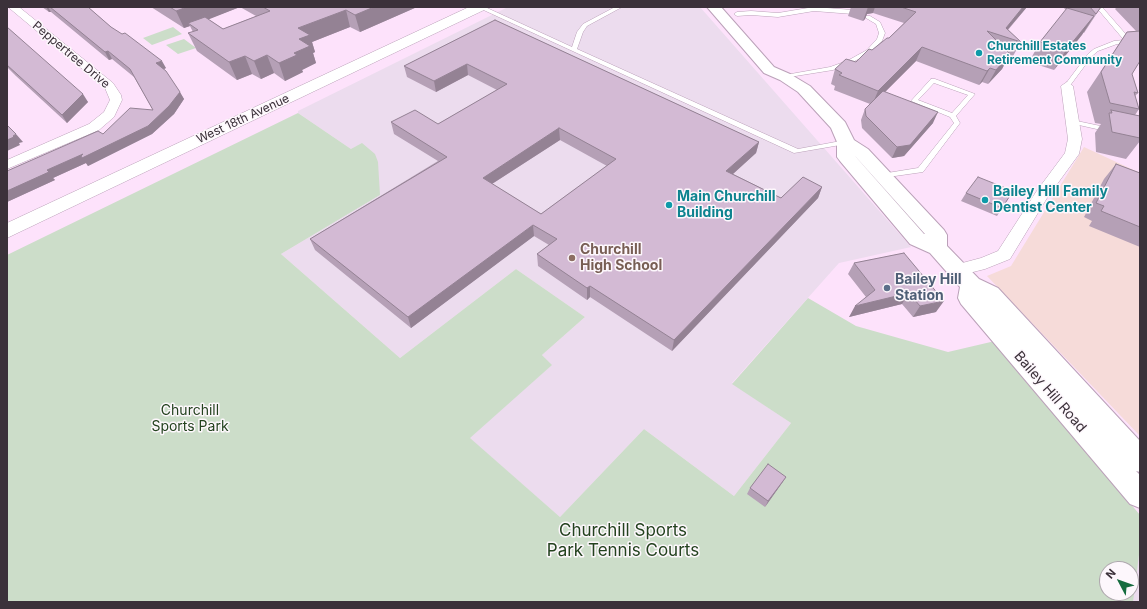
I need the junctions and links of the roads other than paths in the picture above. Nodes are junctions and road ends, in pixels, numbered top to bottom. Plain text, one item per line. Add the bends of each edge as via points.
1 (13, 7) edge
2 (479, 7) edge
3 (619, 7) edge
4 (714, 7) edge
5 (1099, 7) edge
6 (7, 9) edge
7 (733, 11) edge
8 (853, 12) dead end
9 (868, 17) dead end
10 (1128, 40) junction
11 (1140, 40) edge
12 (574, 49) junction
13 (785, 77) junction
14 (1067, 86) joint
15 (953, 116) junction
16 (1072, 122) junction
17 (1118, 132) edge
18 (846, 142) junction
19 (7, 165) edge
20 (884, 176) junction
21 (7, 231) edge
22 (937, 248) junction
23 (964, 277) junction
24 (999, 332) junction
25 (1066, 379) junction
26 (1068, 412) junction
27 (1108, 425) junction
28 (1140, 460) edge
29 (1140, 495) edge

1 - 6 street, Peppertree Drive
1 - 19 street, Peppertree Drive via 109,86 116,100 110,114 94,127
2 - 12 lane
2 - 21 street, West 18th Avenue
3 - 12 lane via 585,25
4 - 13 main road via 769,70
5 - 10 lane
7 - 8 lane via 778,14 824,9
7 - 13 main road, Bailey Hill Road via 785,68
9 - 13 lane via 878,23 882,30 880,40 869,51 831,69
10 - 11 lane
10 - 14 lane via 1109,44 1092,53
12 - 18 lane via 797,152
13 - 18 main road, Bailey Hill Road via 788,91 822,129
14 - 16 street
15 - 15 lane via 972,94 933,80 914,101
15 - 20 lane via 957,123 920,170
16 - 17 lane
16 - 23 street via 1075,143 1072,154 1041,195 1004,255 985,263
18 - 20 main road, Bailey Hill Road via 862,153
18 - 22 main road, Bailey Hill Road via 846,157 893,212 917,239
20 - 22 main road, Bailey Hill Road via 937,235
22 - 23 main road, Bailey Hill Road
23 - 24 main road, Bailey Hill Road via 969,298
23 - 25 main road, Bailey Hill Road via 990,294
24 - 25 lane via 1008,334 1036,365
24 - 26 main road, Bailey Hill Road
25 - 27 main road, Bailey Hill Road
26 - 27 main road via 1098,424
26 - 29 main road, Bailey Hill Road
27 - 28 main road, Bailey Hill Road

